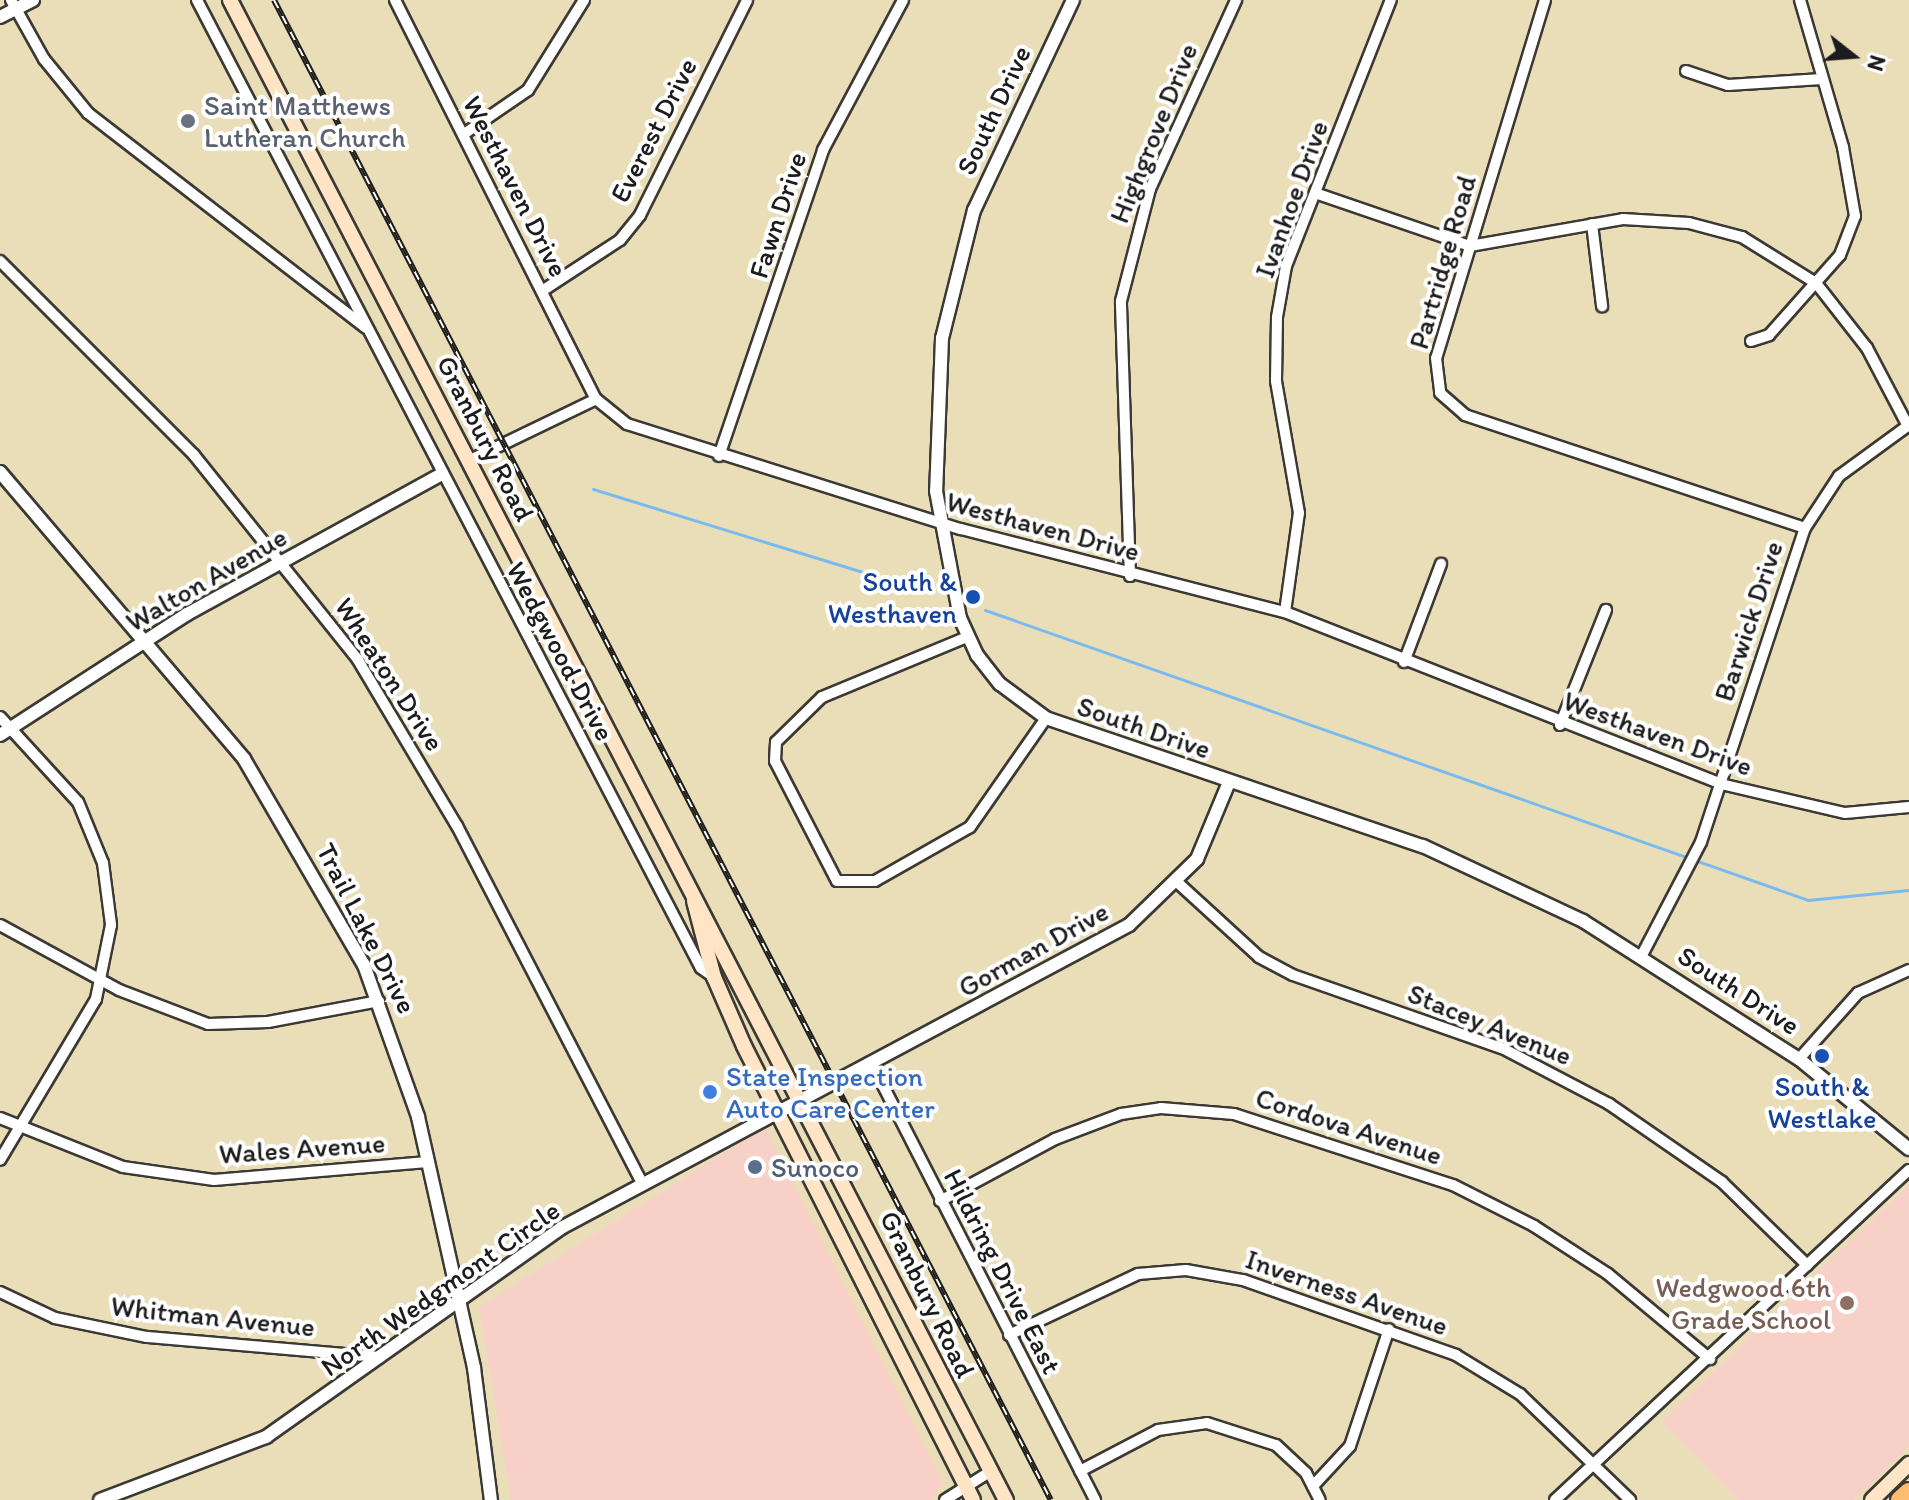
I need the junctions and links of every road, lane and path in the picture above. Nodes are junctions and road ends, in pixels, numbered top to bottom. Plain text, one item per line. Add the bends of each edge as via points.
1 (33, 0) edge
2 (197, 0) edge
3 (230, 0) edge
4 (395, 0) edge
5 (584, 0) edge
6 (747, 0) edge
7 (903, 0) edge
8 (1073, 0) edge
9 (1236, 0) edge
10 (1391, 0) edge
11 (1545, 0) edge
12 (1800, 0) edge
13 (14, 4) edge
14 (0, 17) edge
15 (1686, 71) dead end
16 (1822, 79) junction
17 (464, 134) junction
18 (1315, 193) junction
19 (1592, 224) junction
20 (1470, 246) junction
21 (0, 261) edge
22 (1816, 283) junction
23 (542, 291) junction
24 (1602, 306) dead end
25 (368, 329) junction
26 (1751, 341) dead end
27 (596, 399) junction
28 (1908, 425) edge
29 (719, 456) junction
30 (468, 461) junction
31 (0, 472) edge
32 (442, 474) junction
33 (941, 523) junction
34 (1805, 528) junction
35 (283, 561) junction
36 (1441, 564) dead end
37 (1130, 576) junction
38 (1606, 610) dead end
39 (1285, 612) junction
40 (967, 637) junction
41 (149, 640) junction
42 (1404, 662) junction
43 (0, 717) edge
44 (1046, 718) junction
45 (1560, 725) junction
46 (6, 732) edge
47 (1229, 782) junction
48 (1721, 784) junction
49 (1909, 807) edge
50 (1177, 882) junction
51 (694, 900) junction
52 (0, 925) edge
53 (1642, 955) junction
54 (1909, 970) edge
55 (714, 977) junction
56 (101, 981) junction
57 (379, 1001) junction
58 (775, 1049) junction
59 (1799, 1059) junction
60 (871, 1062) junction
61 (800, 1094) junction
62 (774, 1108) junction
63 (0, 1118) edge
64 (22, 1127) junction
65 (1909, 1149) edge
66 (0, 1160) edge
67 (427, 1162) junction
68 (1909, 1170) edge
69 (642, 1183) junction
70 (940, 1201) junction
71 (1807, 1265) junction
72 (0, 1292) edge
73 (458, 1300) junction
74 (1389, 1329) junction
75 (1009, 1335) junction
76 (380, 1357) junction
77 (1710, 1359) junction
78 (1909, 1464) edge
79 (1597, 1465) junction
80 (991, 1471) junction
81 (1080, 1471) junction
82 (1313, 1486) junction
83 (1909, 1492) edge
84 (970, 1493) edge
85 (100, 1500) edge
86 (491, 1500) edge
87 (945, 1500) edge
88 (1006, 1500) edge
89 (1095, 1500) edge
90 (1320, 1500) edge
91 (1555, 1500) edge
92 (1630, 1500) edge
93 (1872, 1500) edge
94 (1900, 1500) edge

1 - 13 street
2 - 25 street, Wedgwood Drive
3 - 30 main road, Granbury Road
4 - 17 street, Westhaven Drive
5 - 17 street via 528,90
6 - 23 street, Everest Drive via 640,215 620,240
7 - 29 street, Fawn Drive via 823,150
8 - 33 street, South Drive via 1000,145 961,251 937,382
9 - 37 street, Highgrove Drive via 1150,189 1121,301
10 - 18 street, Ivanhoe Drive
11 - 20 street, Partridge Road
12 - 16 street
13 - 14 street
13 - 25 street via 44,59 88,113
15 - 16 street via 1728,85
16 - 22 street via 1855,216 1840,255
17 - 23 street, Westhaven Drive
18 - 20 street
18 - 39 street, Ivanhoe Drive via 1286,266 1274,347 1299,513
19 - 20 street
19 - 22 street via 1714,228 1769,250
19 - 24 street
20 - 34 street, Partridge Road via 1436,358 1440,393 1451,405
21 - 35 street, Wheaton Drive via 194,455
22 - 26 street via 1769,335
22 - 28 street via 1867,348
23 - 27 street, Westhaven Drive
25 - 32 street, Wedgwood Drive
27 - 29 street, Westhaven Drive via 627,424
27 - 30 street
28 - 34 street, Barwick Drive via 1839,476
29 - 33 street, Westhaven Drive
30 - 51 main road, Granbury Road
31 - 41 street, Trail Lake Drive
32 - 35 street, Walton Avenue
32 - 55 street, Wedgwood Drive via 701,968
33 - 37 street, Westhaven Drive
33 - 40 street, South Drive
34 - 48 street, Barwick Drive
35 - 41 street, Walton Avenue
35 - 69 street, Wheaton Drive via 395,717
36 - 42 street
37 - 39 street, Westhaven Drive
38 - 45 street
39 - 42 street, Westhaven Drive
40 - 44 street, South Drive via 1000,684
40 - 44 street via 845,685 791,723 776,742 775,761 831,875 858,887 945,844 983,816
41 - 46 street, Walton Avenue
41 - 57 street, Trail Lake Drive via 277,808
42 - 45 street, Westhaven Drive
43 - 46 street
44 - 47 street, South Drive
45 - 48 street, Westhaven Drive
46 - 56 street via 91,827 111,925
47 - 50 street, Gorman Drive via 1213,829
47 - 53 street, South Drive via 1423,846
48 - 49 street, Westhaven Drive via 1845,813
48 - 53 street, Barwick Drive via 1687,876
50 - 60 street, Gorman Drive via 1102,941
50 - 71 street, Stacey Avenue via 1259,957 1293,975 1502,1048 1609,1104 1722,1182
51 - 55 main road, Granbury Road
51 - 58 main road, Granbury Road via 710,917
52 - 56 street
53 - 59 street, South Drive
54 - 59 street via 1858,993
55 - 58 main road via 735,990
55 - 62 main road, Granbury Road
56 - 57 street via 175,1017 230,1026
56 - 64 street via 74,1044
57 - 67 street, Trail Lake Drive
58 - 61 main road, Granbury Road
59 - 65 street, South Drive
60 - 61 street, Gorman Drive
60 - 70 street, Hildring Drive East
61 - 62 street, North Wedgmont Circle
61 - 80 main road, Granbury Road via 910,1325
62 - 69 street, North Wedgmont Circle
62 - 84 main road, Granbury Road
63 - 64 street, Wales Avenue
64 - 66 street
64 - 67 street, Wales Avenue via 123,1167 214,1180
67 - 73 street, Trail Lake Drive
68 - 71 street
69 - 73 street, North Wedgmont Circle via 561,1228
70 - 75 street, Hildring Drive East
70 - 77 street, Cordova Avenue via 1055,1139 1121,1114 1161,1108 1234,1114 1453,1185 1534,1226 1608,1274
71 - 77 street
72 - 76 street, Whitman Avenue via 55,1318 147,1337
73 - 76 street, North Wedgmont Circle
73 - 86 street, Trail Lake Drive
74 - 75 street, Inverness Avenue via 1243,1280 1186,1270 1138,1274
74 - 79 street, Inverness Avenue via 1491,1374
74 - 82 street via 1350,1446
75 - 81 street, Hildring Drive East
76 - 85 street, North Wedgmont Circle via 266,1437
77 - 79 street
78 - 93 main road
79 - 91 street
79 - 92 street, Inverness Avenue
80 - 84 street
80 - 88 main road, Granbury Road
81 - 82 street via 1158,1430 1207,1423 1276,1445
81 - 89 street, Hildring Drive East
82 - 90 street
83 - 94 highway
84 - 87 street

